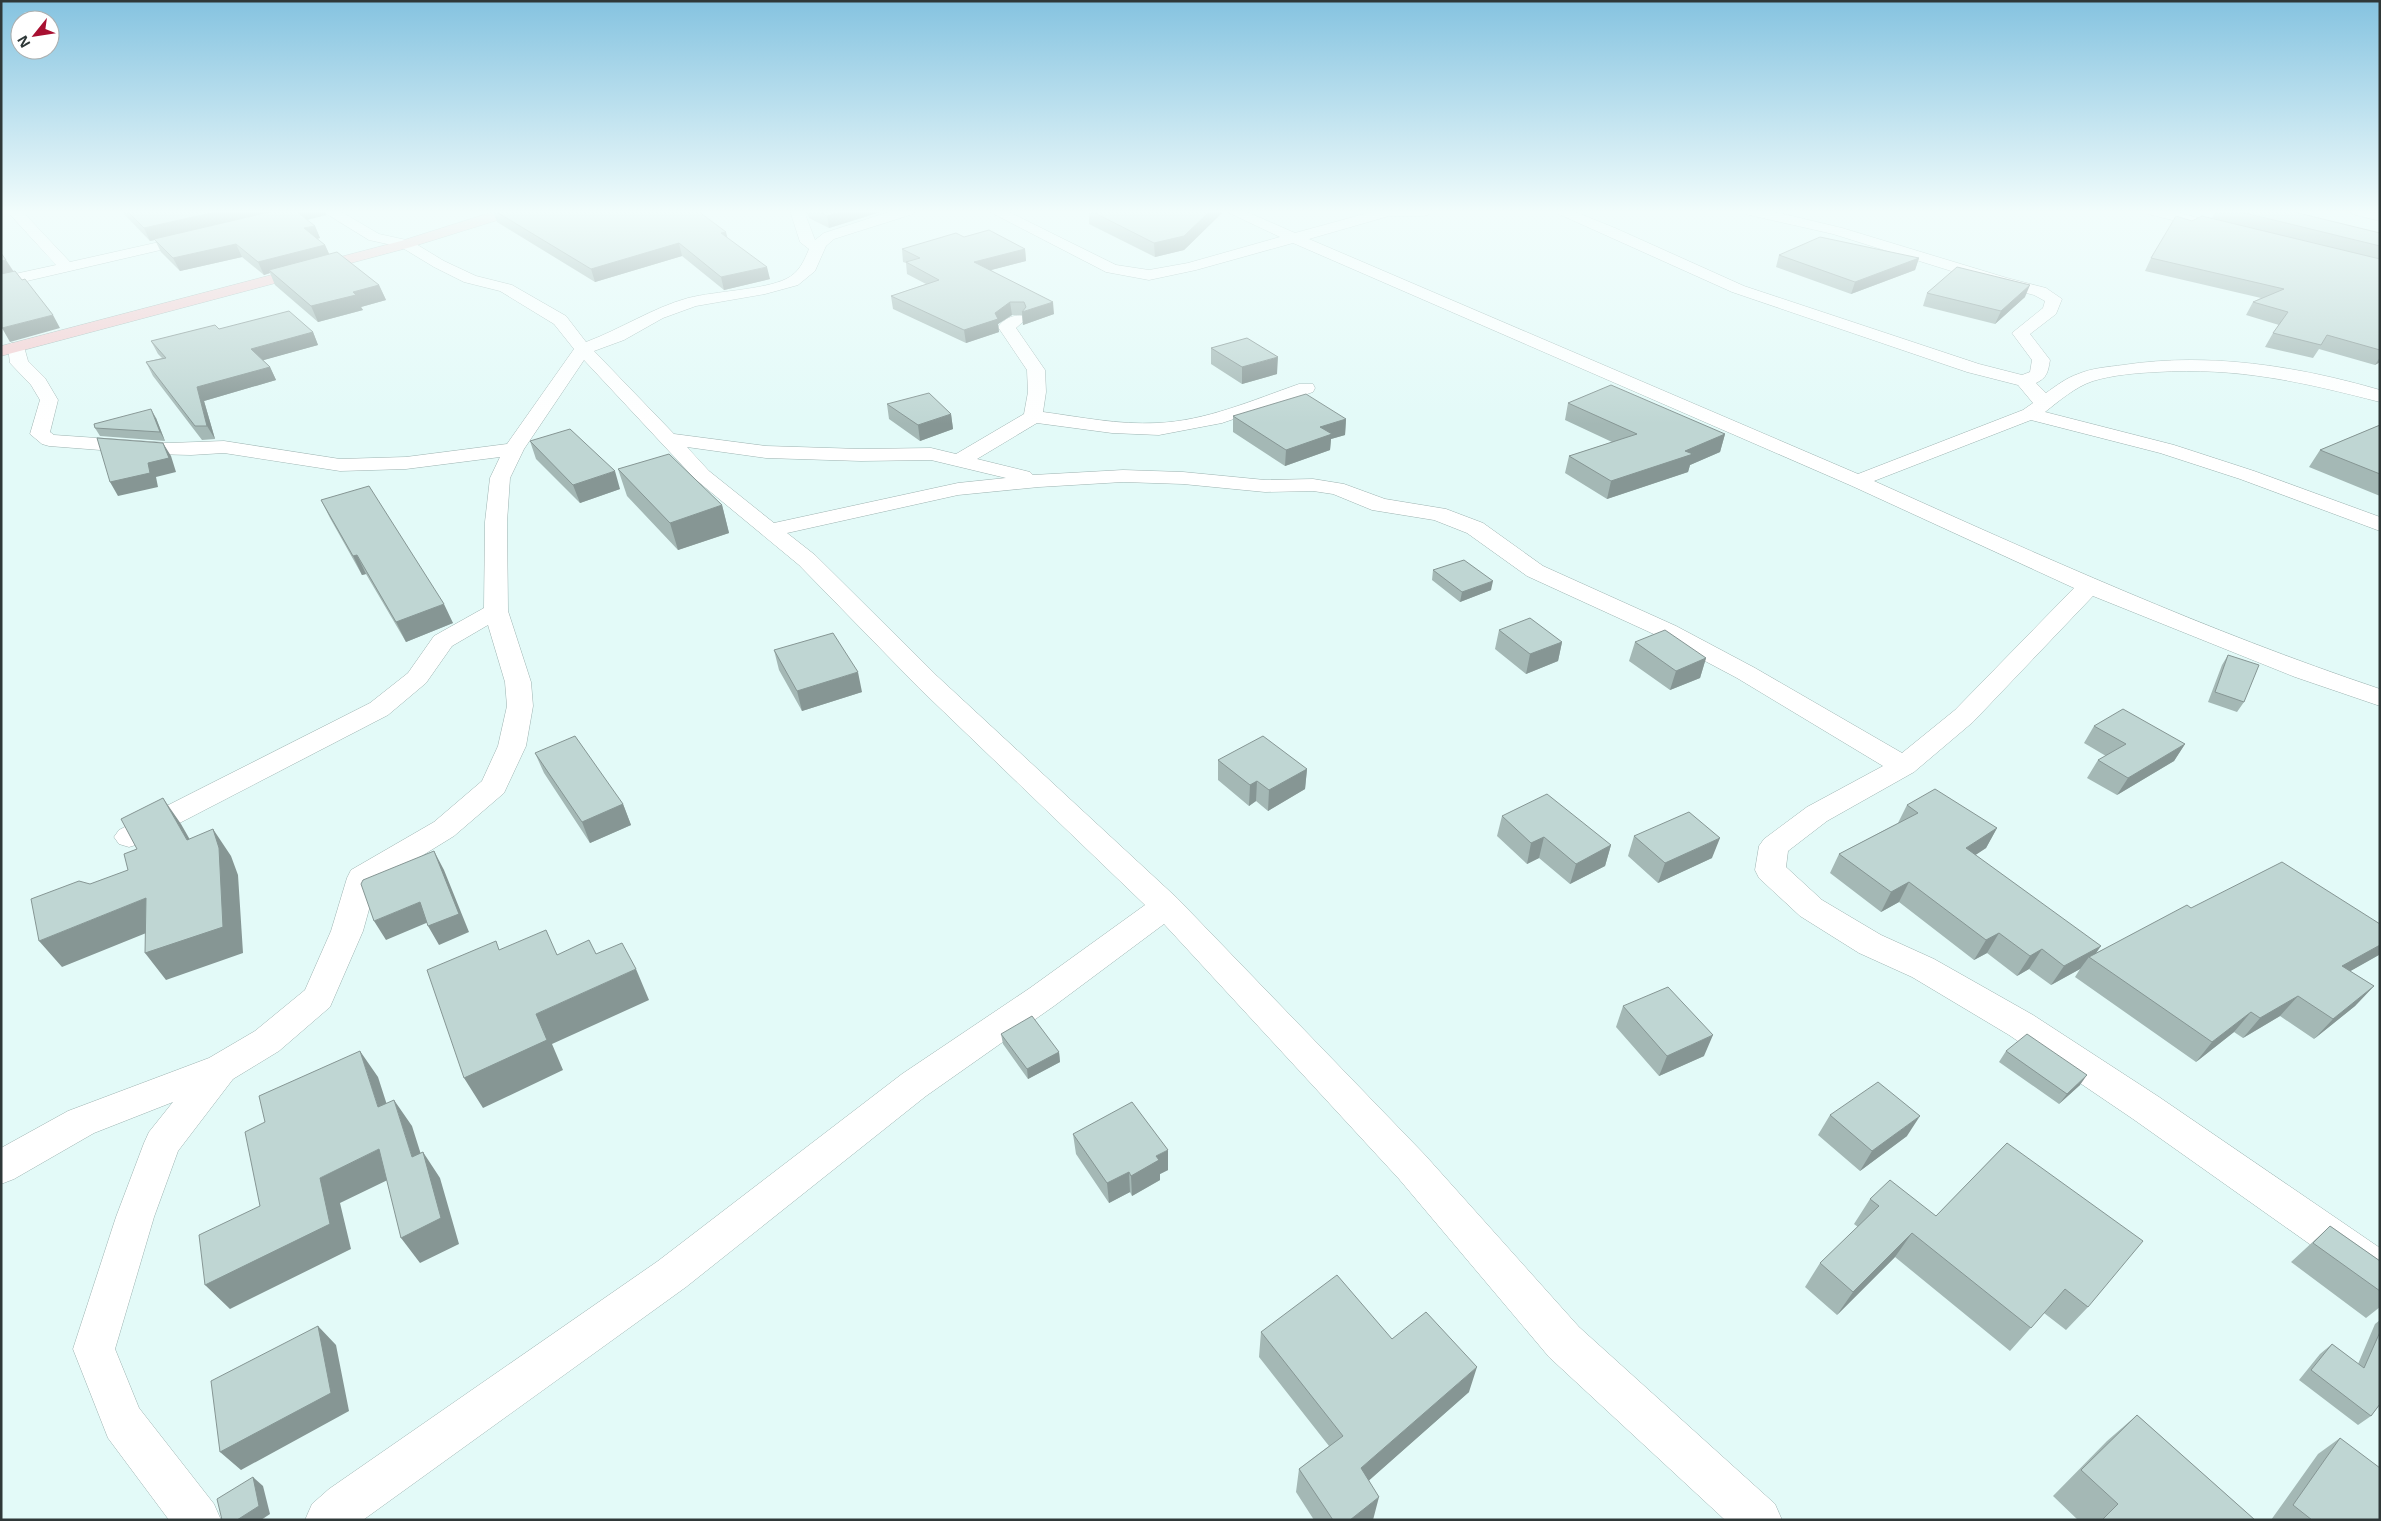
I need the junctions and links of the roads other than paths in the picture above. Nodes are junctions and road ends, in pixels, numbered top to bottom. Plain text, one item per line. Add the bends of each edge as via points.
1 (262, 282) edge
2 (482, 282) edge
3 (792, 282) edge
4 (1396, 282) edge
5 (1723, 282) edge
6 (2002, 282) edge
7 (1017, 320) dead end
8 (9, 349) edge
9 (582, 349) junction
10 (2024, 381) junction
11 (1306, 388) dead end
12 (2380, 396) edge
13 (2038, 409) junction
14 (1033, 417) junction
15 (668, 439) junction
16 (514, 449) junction
17 (960, 460) junction
18 (1039, 481) junction
19 (1859, 482) junction
20 (2380, 525) edge
21 (770, 530) junction
22 (2089, 586) junction
23 (496, 611) junction
24 (2380, 698) edge
25 (1904, 766) junction
26 (128, 837) edge
27 (1166, 906) junction
28 (221, 1068) junction
29 (1, 1167) edge
30 (2380, 1271) edge
31 (198, 1520) edge
32 (328, 1520) edge
33 (1759, 1520) edge

1 - 8 main road
2 - 9 street via 506,288 560,320
3 - 9 street via 684,305
4 - 19 street
5 - 10 street via 1974,368
6 - 10 street via 2040,291 2054,299 2050,310 2021,332 2041,360 2038,375
7 - 14 street via 1007,327 1036,370
8 - 16 street via 39,382 49,400 40,434 49,440 189,449 220,446 339,465 403,463
9 - 15 street
9 - 16 street
10 - 13 street
11 - 14 street via 1203,423 1158,429
12 - 13 street via 2275,372 2176,365 2136,367 2084,378
13 - 19 street
13 - 20 street via 2247,475
14 - 17 street
15 - 17 street via 766,452 931,454
15 - 21 street via 702,475
16 - 23 street via 500,478 496,522
17 - 18 street
18 - 21 street via 958,489
18 - 25 street via 1123,476 1265,486 1313,485 1337,488 1380,505 1438,514 1475,528 1535,571 1667,632 1746,673
19 - 22 street
21 - 27 street via 807,560 935,688
22 - 24 street via 2304,672
22 - 25 street via 1964,716
23 - 26 street via 443,641 417,678 379,709
23 - 28 street via 518,682 520,706 512,746 494,786 444,829 362,878 347,931 318,998 267,1041
25 - 30 street via 1817,814 1774,846 1770,870 1811,908 1870,944 1923,968 2021,1025
27 - 32 street via 914,1085 672,1274
27 - 33 street via 1412,1167 1564,1342
28 - 29 street via 81,1122
28 - 31 street via 162,1143 94,1349 123,1423

